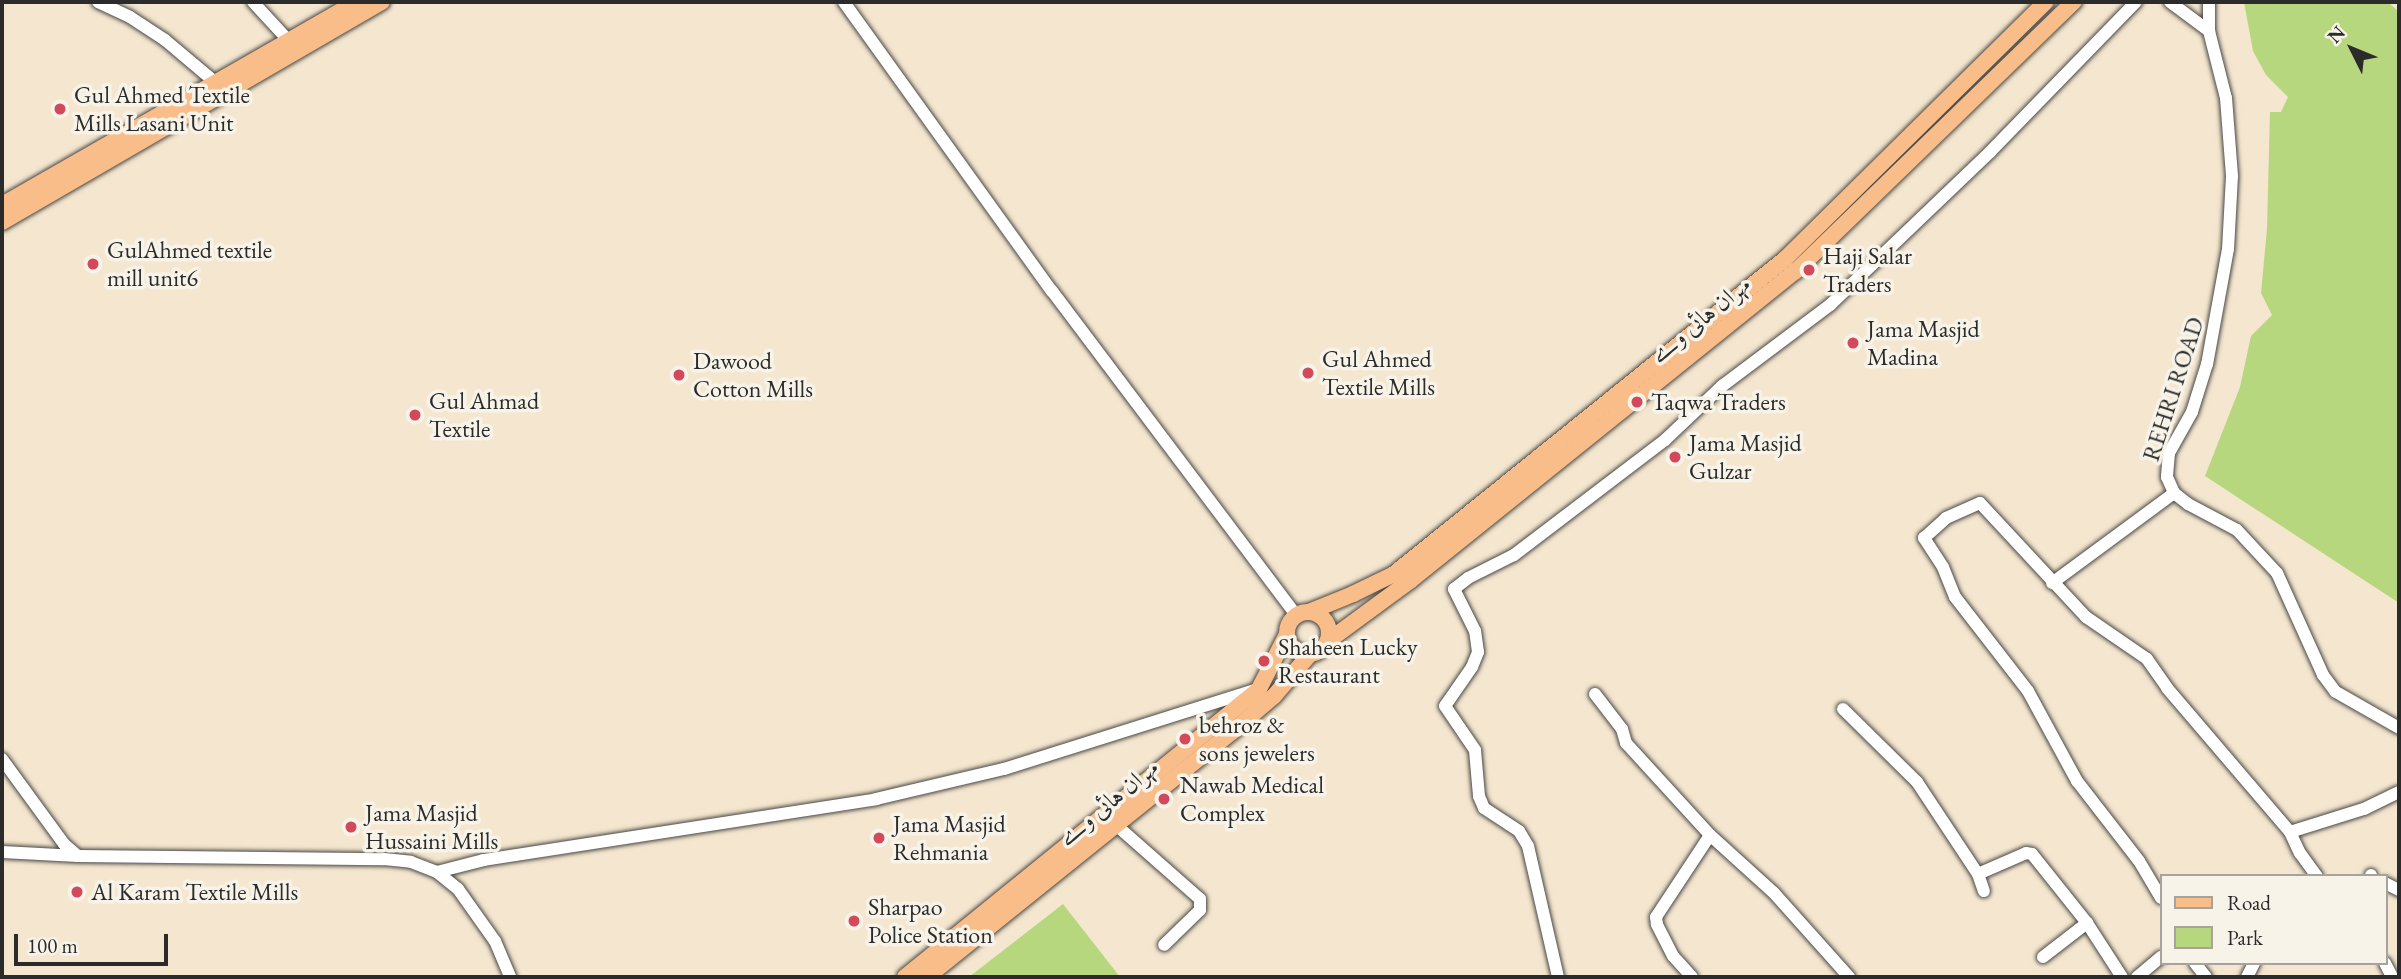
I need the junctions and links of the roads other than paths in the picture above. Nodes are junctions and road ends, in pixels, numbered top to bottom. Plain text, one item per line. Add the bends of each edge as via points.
1 (98, 2) edge
2 (253, 2) edge
3 (357, 2) edge
4 (382, 2) edge
5 (844, 2) edge
6 (2046, 2) edge
7 (2074, 2) edge
8 (2136, 2) edge
9 (2170, 2) edge
10 (2208, 2) edge
11 (2209, 31) junction
12 (289, 41) junction
13 (216, 83) junction
14 (2, 205) edge
15 (2, 222) edge
16 (2174, 493) junction
17 (2052, 583) junction
18 (1303, 613) junction
19 (1287, 634) junction
20 (1328, 641) junction
21 (1310, 654) junction
22 (1259, 689) junction
23 (1595, 694) dead end
24 (1843, 709) dead end
25 (2399, 729) edge
26 (2, 759) edge
27 (2399, 792) edge
28 (1116, 825) junction
29 (2290, 832) junction
30 (1710, 835) junction
31 (2, 852) edge
32 (78, 856) junction
33 (437, 872) junction
34 (1978, 874) junction
35 (2316, 874) edge
36 (1984, 891) dead end
37 (2160, 896) edge
38 (2087, 923) junction
39 (1164, 945) dead end
40 (2043, 957) dead end
41 (2160, 958) edge
42 (510, 977) edge
43 (905, 977) edge
44 (926, 977) edge
45 (1558, 977) edge
46 (1692, 977) edge
47 (1849, 977) edge
48 (2122, 977) edge
49 (2137, 977) edge

1 - 13 street via 164,40
2 - 12 street
3 - 12 main road
4 - 15 main road
5 - 18 street via 1052,290
6 - 18 main road via 1786,259 1394,573
7 - 20 main road, مہران ہائی وے via 1796,271 1411,580
8 - 45 street via 1990,152 1830,304 1722,386 1665,440 1514,555 1454,589 1475,631 1478,652 1446,706 1475,750 1484,808 1519,831 1528,846
9 - 11 street
10 - 11 street, REHRI ROAD
11 - 16 street, REHRI ROAD via 2226,97 2232,176 2228,249 2207,364 2192,412 2169,453 2167,477
12 - 13 main road
13 - 14 main road
16 - 17 street
16 - 25 street, REHRI ROAD via 2237,530 2261,553 2277,573 2323,676 2336,692
17 - 29 street via 2086,617 2147,659
17 - 37 street via 1980,503 1946,518 1924,537 1955,597 2028,691 2077,781
18 - 19 main road
18 - 20 main road via 1324,618
19 - 21 main road via 1295,649
19 - 22 main road
20 - 21 main road
21 - 28 main road, مہران ہائی وے via 1274,696
22 - 33 street via 1004,769 876,799 484,860
22 - 43 main road
23 - 30 street via 1622,729 1626,743
24 - 34 street via 1917,782
26 - 32 street via 64,844
27 - 29 street via 2364,809
28 - 39 street via 1200,899 1200,910
28 - 44 main road, مہران ہائی وے
29 - 35 street
30 - 46 street via 1656,917 1673,956
30 - 47 street via 1774,893
31 - 32 street
32 - 33 street via 384,859 411,862
33 - 42 street via 458,890 495,941
34 - 36 street
34 - 38 street via 2032,854
38 - 40 street
38 - 48 street
41 - 49 street

